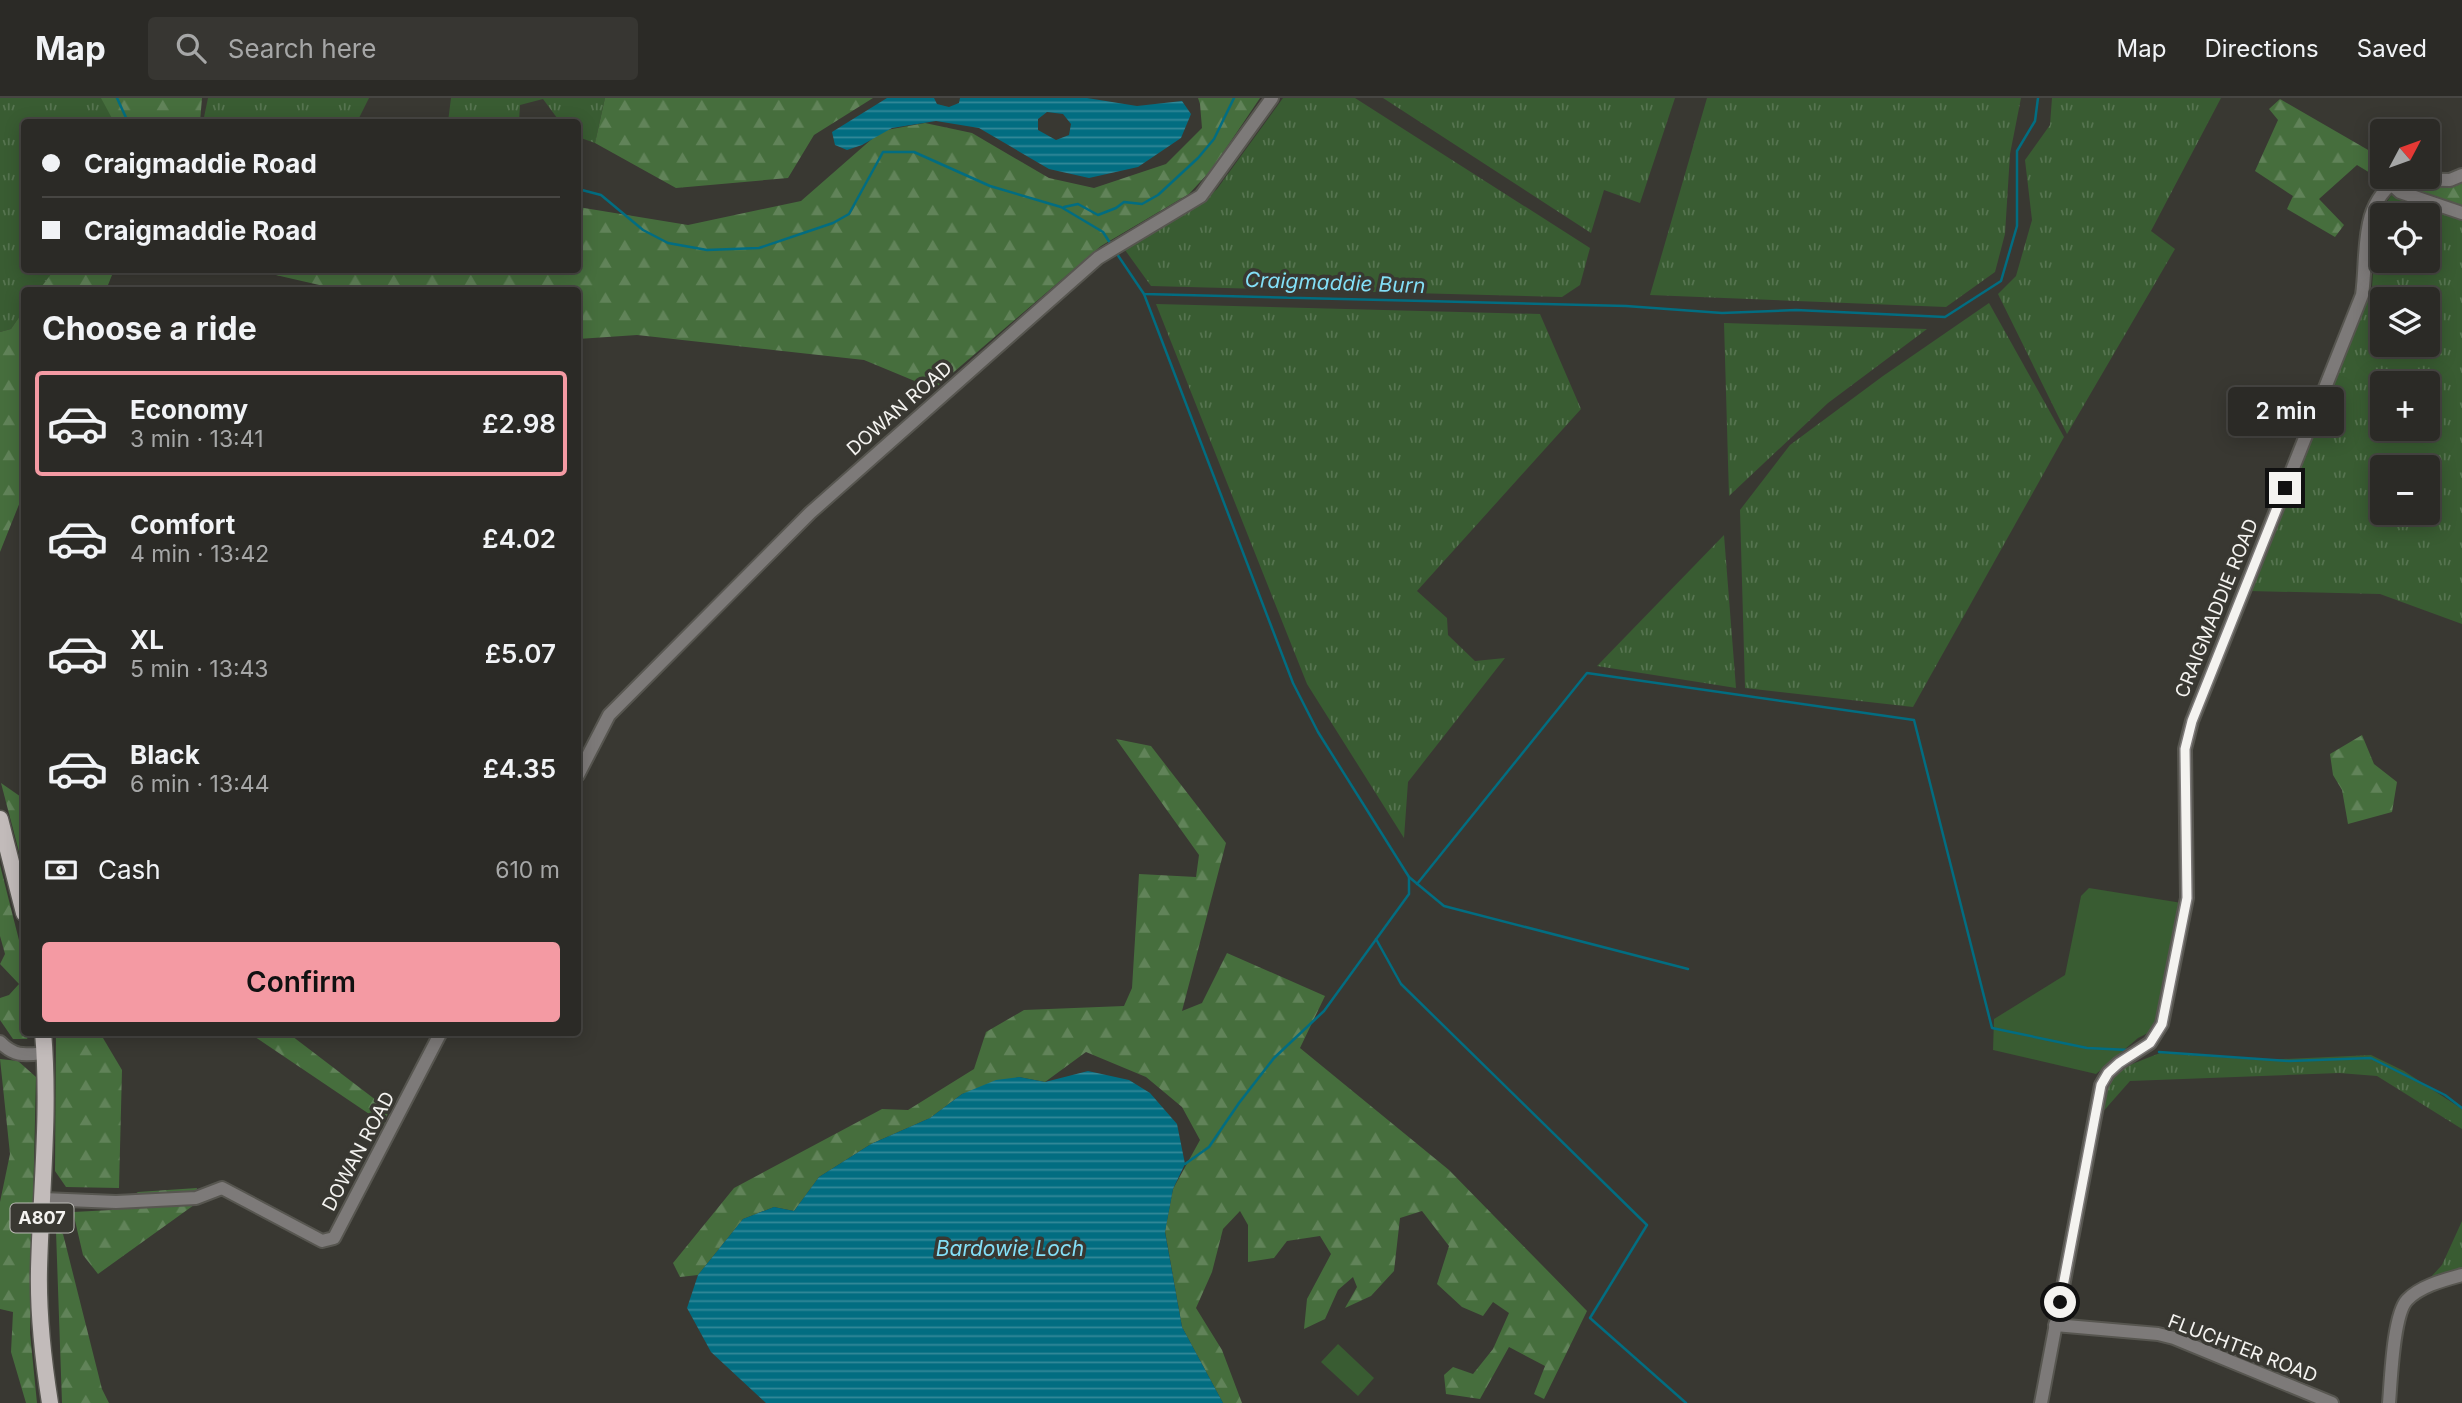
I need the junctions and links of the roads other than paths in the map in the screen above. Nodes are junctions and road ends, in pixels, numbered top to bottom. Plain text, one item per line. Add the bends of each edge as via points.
1 (1272, 98) edge
2 (2462, 175) edge
3 (2440, 180) edge
4 (2386, 189) edge
5 (2397, 189) edge
6 (2462, 213) edge
7 (581, 769) edge
8 (0, 819) edge
9 (21, 901) edge
10 (43, 1036) edge
11 (439, 1036) edge
12 (0, 1041) edge
13 (45, 1052) junction
14 (43, 1199) junction
15 (2462, 1275) edge
16 (2055, 1325) junction
17 (50, 1403) edge
18 (2041, 1403) edge
19 (2332, 1403) edge
20 (2389, 1403) edge

1 - 7 street, DOWAN ROAD via 1201,196 1098,258 810,513 609,715
2 - 3 street
4 - 16 street, CRAIGMADDIE ROAD via 2369,219 2362,295 2192,721 2185,749 2187,898 2162,1024 2150,1043 2119,1063 2101,1085
5 - 6 street
8 - 9 main road
10 - 13 main road, A807
11 - 14 street, DOWAN ROAD via 334,1238 322,1241 222,1188 195,1198
12 - 13 street via 10,1052
13 - 14 main road, A807
14 - 17 main road, A807 via 39,1271
15 - 20 street via 2420,1291 2406,1302 2398,1321
16 - 18 street, CRAIGMADDIE ROAD
16 - 19 street, FLUCHTER ROAD via 2174,1338

